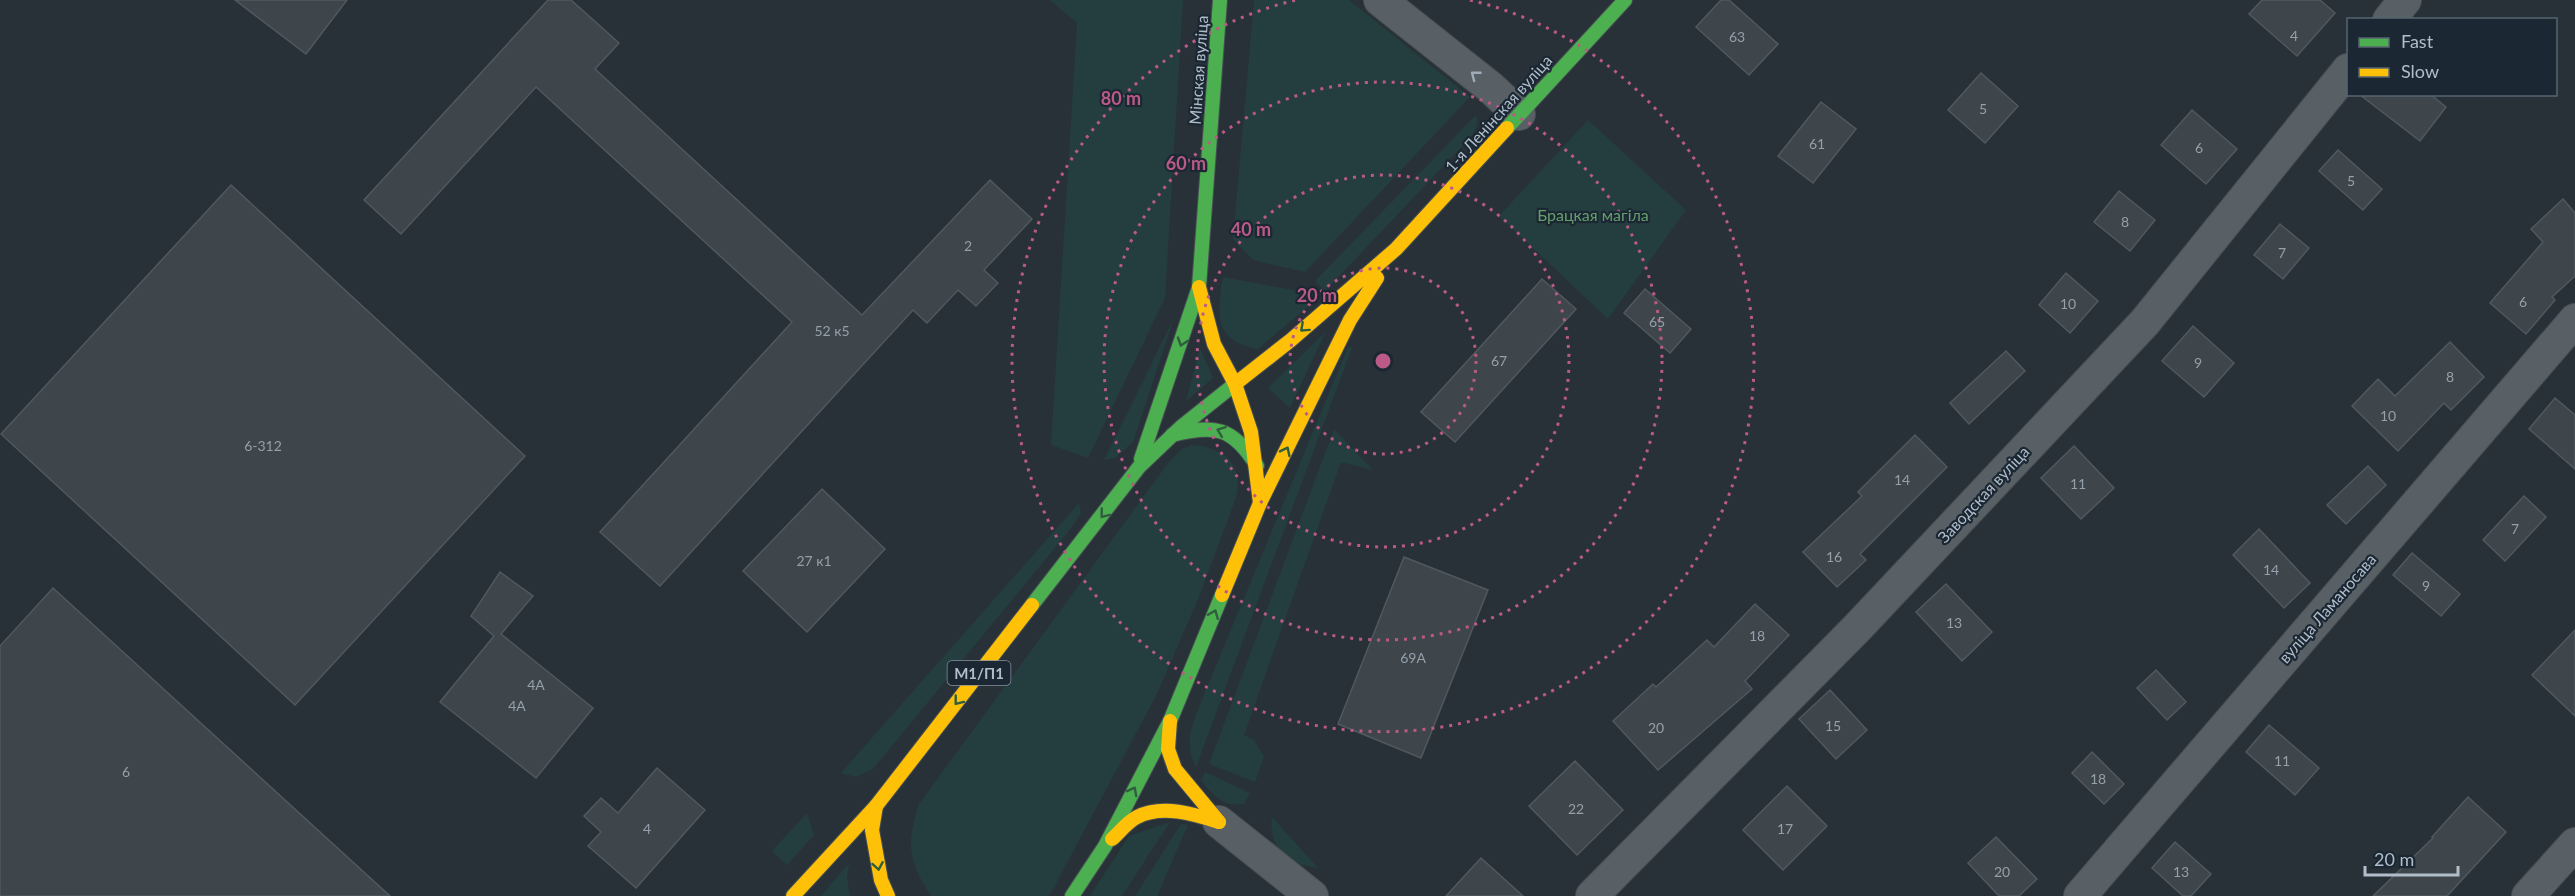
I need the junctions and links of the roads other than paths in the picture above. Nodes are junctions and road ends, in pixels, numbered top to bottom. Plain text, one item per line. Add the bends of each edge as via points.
1 (1220, 0) edge
2 (1380, 0) edge
3 (1625, 0) edge
4 (2405, 0) edge
5 (2391, 18) edge
6 (2347, 72) edge
7 (1519, 114) junction
8 (1396, 249) junction
9 (1199, 287) junction
10 (2575, 320) edge
11 (1235, 384) junction
12 (1172, 435) junction
13 (1257, 466) junction
14 (1139, 467) junction
15 (1260, 503) junction
16 (1170, 721) junction
17 (876, 806) junction
18 (1219, 822) junction
19 (2575, 844) edge
20 (1104, 846) junction
21 (793, 896) edge
22 (888, 896) edge
23 (1072, 896) edge
24 (1312, 896) edge
25 (1592, 896) edge
26 (2080, 896) edge
27 (2528, 896) edge

1 - 9 main road, Мінская вуліца / М1/П1
7 -> 2 street
3 - 7 main road, 1-я Ленінская вуліца
4 - 5 street
6 - 25 street, Заводская вуліца via 2145,322 1858,627
7 - 8 main road, 1-я Ленінская вуліца
8 -> 11 main road
15 -> 8 main road via 1350,320
9 - 11 main road, М1/П1 via 1214,344
9 -> 14 main road, М1/П1
10 - 26 street, вуліца Ламаносава
11 - 12 main road
11 - 13 main road, М1/П1 via 1251,432
13 -> 12 main road via 1234,436 1214,427
12 - 14 main road
13 - 15 main road, М1/П1
14 -> 17 main road, М1/П1
16 -> 15 main road, М1/П1
16 - 18 main road via 1168,749 1175,769
20 -> 16 main road, М1/П1
17 - 21 main road
17 -> 22 main road via 872,830 881,880
18 - 20 main road via 1197,814 1156,811 1136,817
18 - 24 street
19 - 27 street
20 - 23 main road, М1/П1

